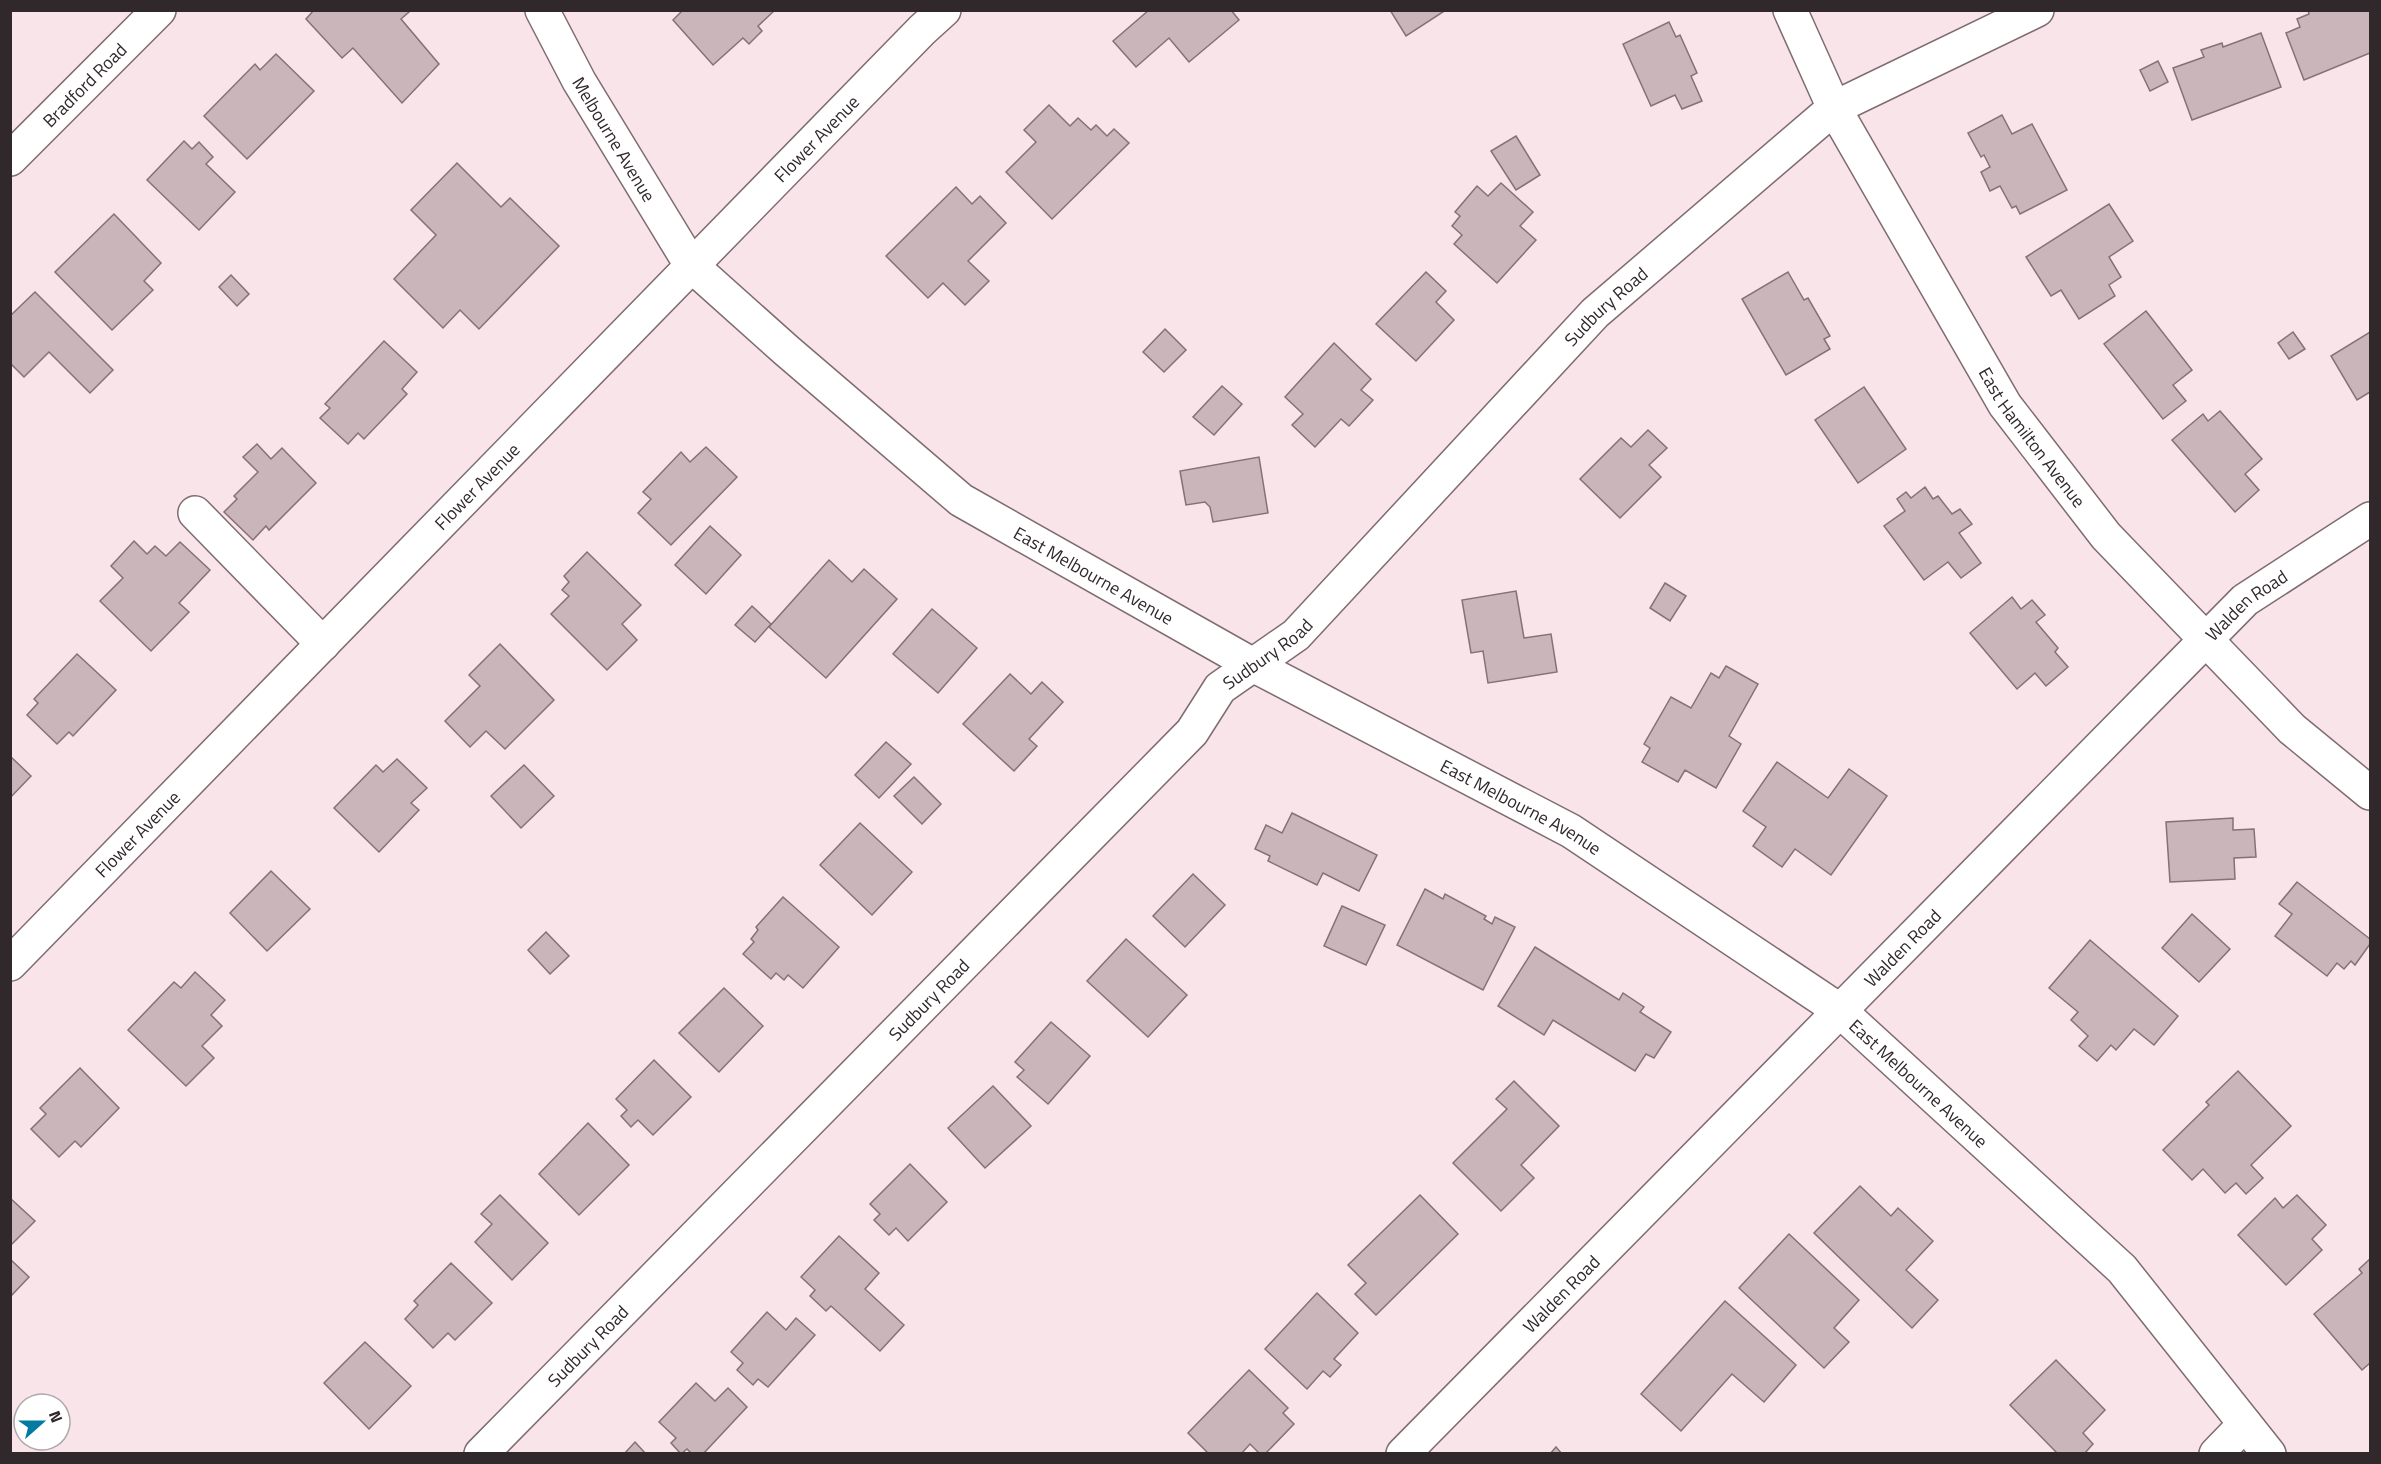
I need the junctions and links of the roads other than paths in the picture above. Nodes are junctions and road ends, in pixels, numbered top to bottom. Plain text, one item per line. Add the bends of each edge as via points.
1 (159, 10) edge
2 (542, 10) edge
3 (944, 10) edge
4 (1790, 10) edge
5 (2037, 10) edge
6 (1834, 108) junction
7 (10, 159) edge
8 (691, 265) junction
9 (195, 513) dead end
10 (2370, 519) edge
11 (2206, 639) junction
12 (323, 644) junction
13 (1253, 665) junction
14 (2370, 793) edge
15 (10, 964) edge
16 (1839, 1010) junction
17 (2245, 1424) junction
18 (481, 1454) edge
19 (1403, 1454) edge
20 (2216, 1454) edge
21 (2269, 1454) edge

1 - 7 street, Bradford Road
2 - 8 street, Melbourne Avenue via 579,81
3 - 8 street, Flower Avenue
4 - 6 street, East Hamilton Avenue
5 - 6 street, Sudbury Road
6 - 11 street, East Hamilton Avenue via 2005,405 2106,536
6 - 13 street, Sudbury Road via 1595,313 1296,635
8 - 12 street, Flower Avenue
8 - 13 street, East Melbourne Avenue via 961,500
9 - 12 street
10 - 11 street, Walden Road via 2245,600
11 - 14 street, East Hamilton Avenue via 2292,729
11 - 16 street, Walden Road
12 - 15 street, Flower Avenue
13 - 16 street, East Melbourne Avenue via 1571,831
13 - 18 street, Sudbury Road via 1220,688 1192,732
16 - 17 street, East Melbourne Avenue via 2122,1269
16 - 19 street, Walden Road
17 - 20 street
17 - 21 street, East Melbourne Avenue

